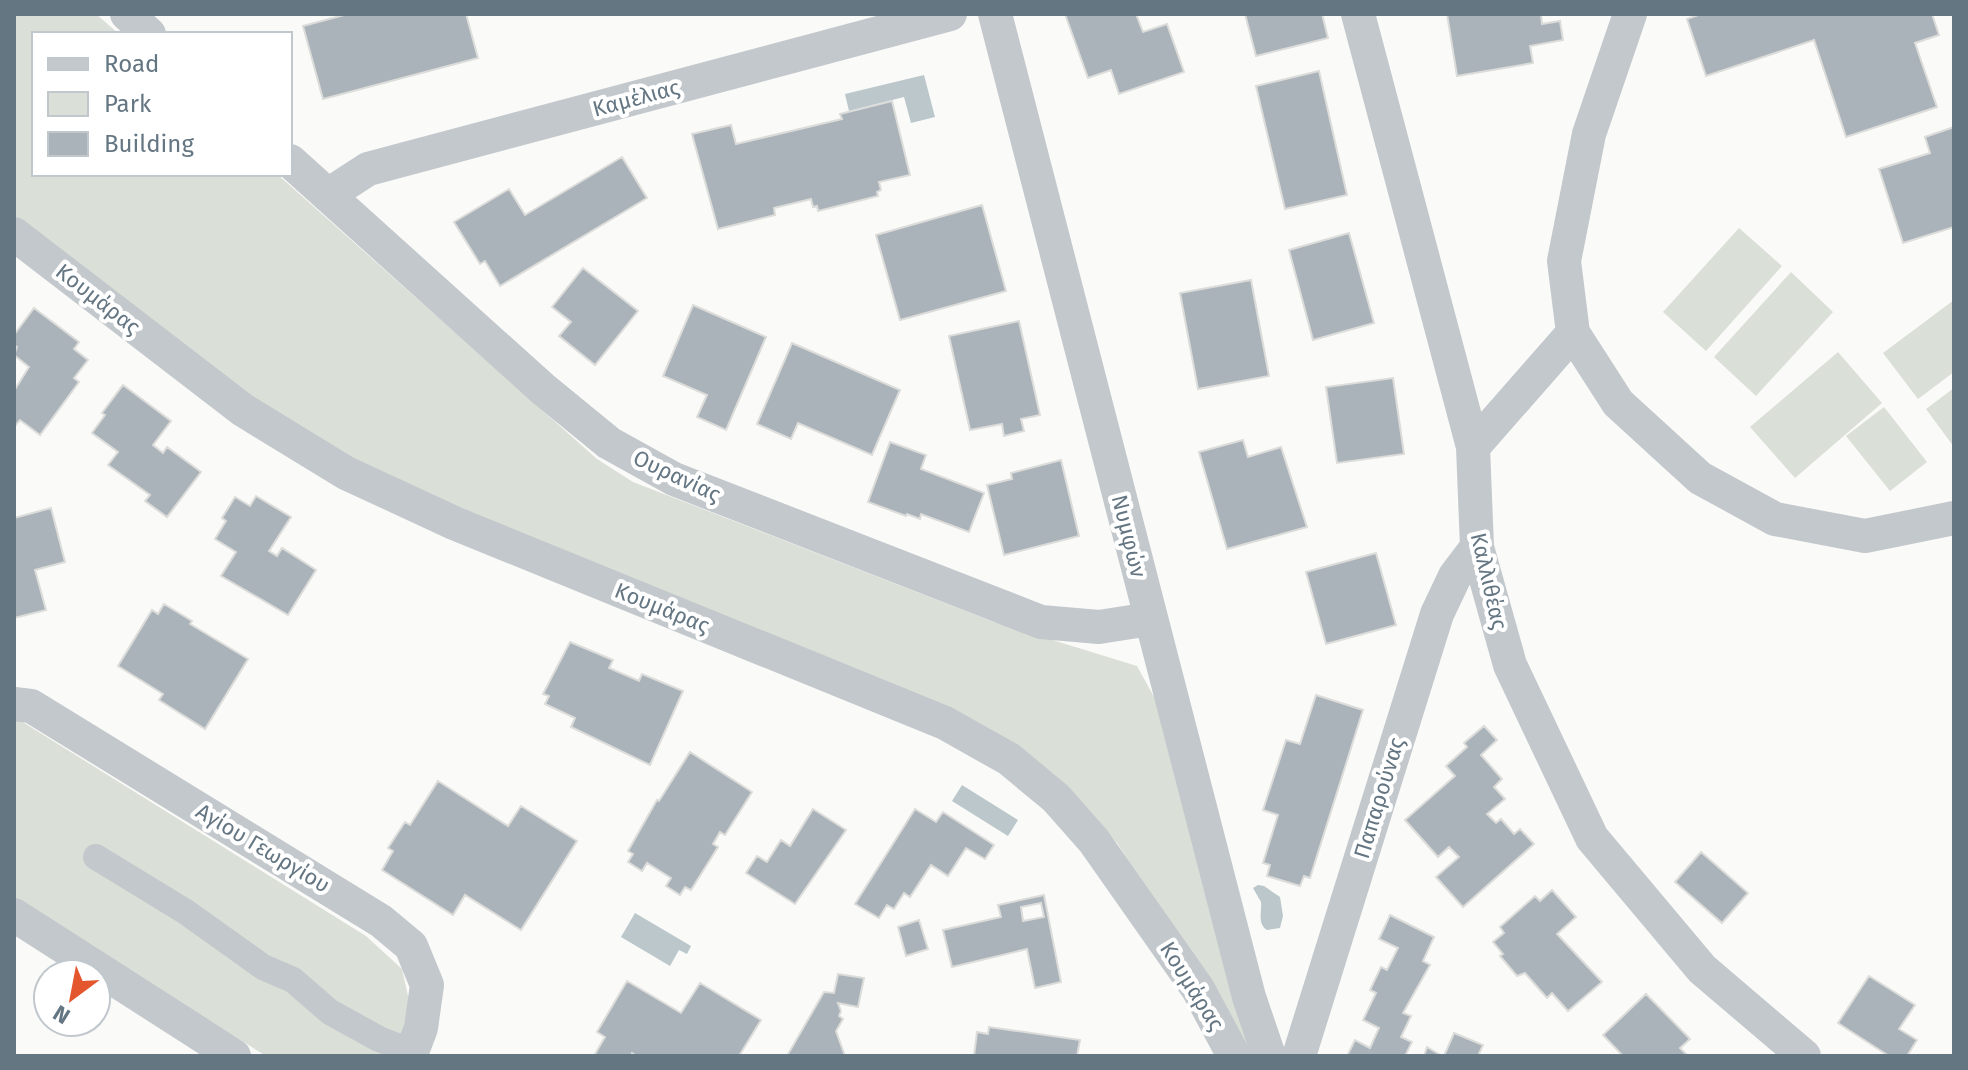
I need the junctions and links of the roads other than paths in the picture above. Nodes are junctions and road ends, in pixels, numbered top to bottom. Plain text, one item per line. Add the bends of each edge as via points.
1 (127, 14) edge
2 (950, 14) edge
3 (995, 14) edge
4 (1358, 14) edge
5 (1630, 14) edge
6 (147, 32) edge
7 (292, 163) edge
8 (328, 195) junction
9 (14, 234) edge
10 (1573, 333) junction
11 (1473, 447) junction
12 (1954, 518) edge
13 (1477, 547) junction
14 (1150, 619) junction
15 (14, 704) edge
16 (96, 857) dead end
17 (14, 915) edge
18 (412, 1055) edge
19 (234, 1056) edge
20 (1234, 1056) edge
21 (1269, 1056) edge
22 (1299, 1056) edge
23 (1804, 1056) edge

1 - 6 street
2 - 8 street, Καμέλιας via 368,169
3 - 14 street, Νυμφών
4 - 11 street, Καλλιθέας
5 - 10 street via 1589,134 1564,261
7 - 8 street, Ουρανίας
8 - 14 street, Ουρανίας via 543,389 609,443 674,479 1041,622 1099,627
9 - 20 street, Κουμάρας via 243,410 346,473 454,523 945,723 1009,759 1056,798 1094,841 1198,989
10 - 11 street
10 - 12 street via 1618,403 1700,478 1775,519 1865,536
11 - 13 street, Καλλιθέας
13 - 22 street, Παπαρούνας via 1455,576 1437,614
13 - 23 street, Καλλιθέας via 1510,665 1592,838 1702,969
14 - 21 street, Νυμφών
15 - 18 street, Αγίου Γεωργίου via 31,706 381,921 411,946 427,985
16 - 18 street via 263,967 293,980 330,1012
17 - 19 street

